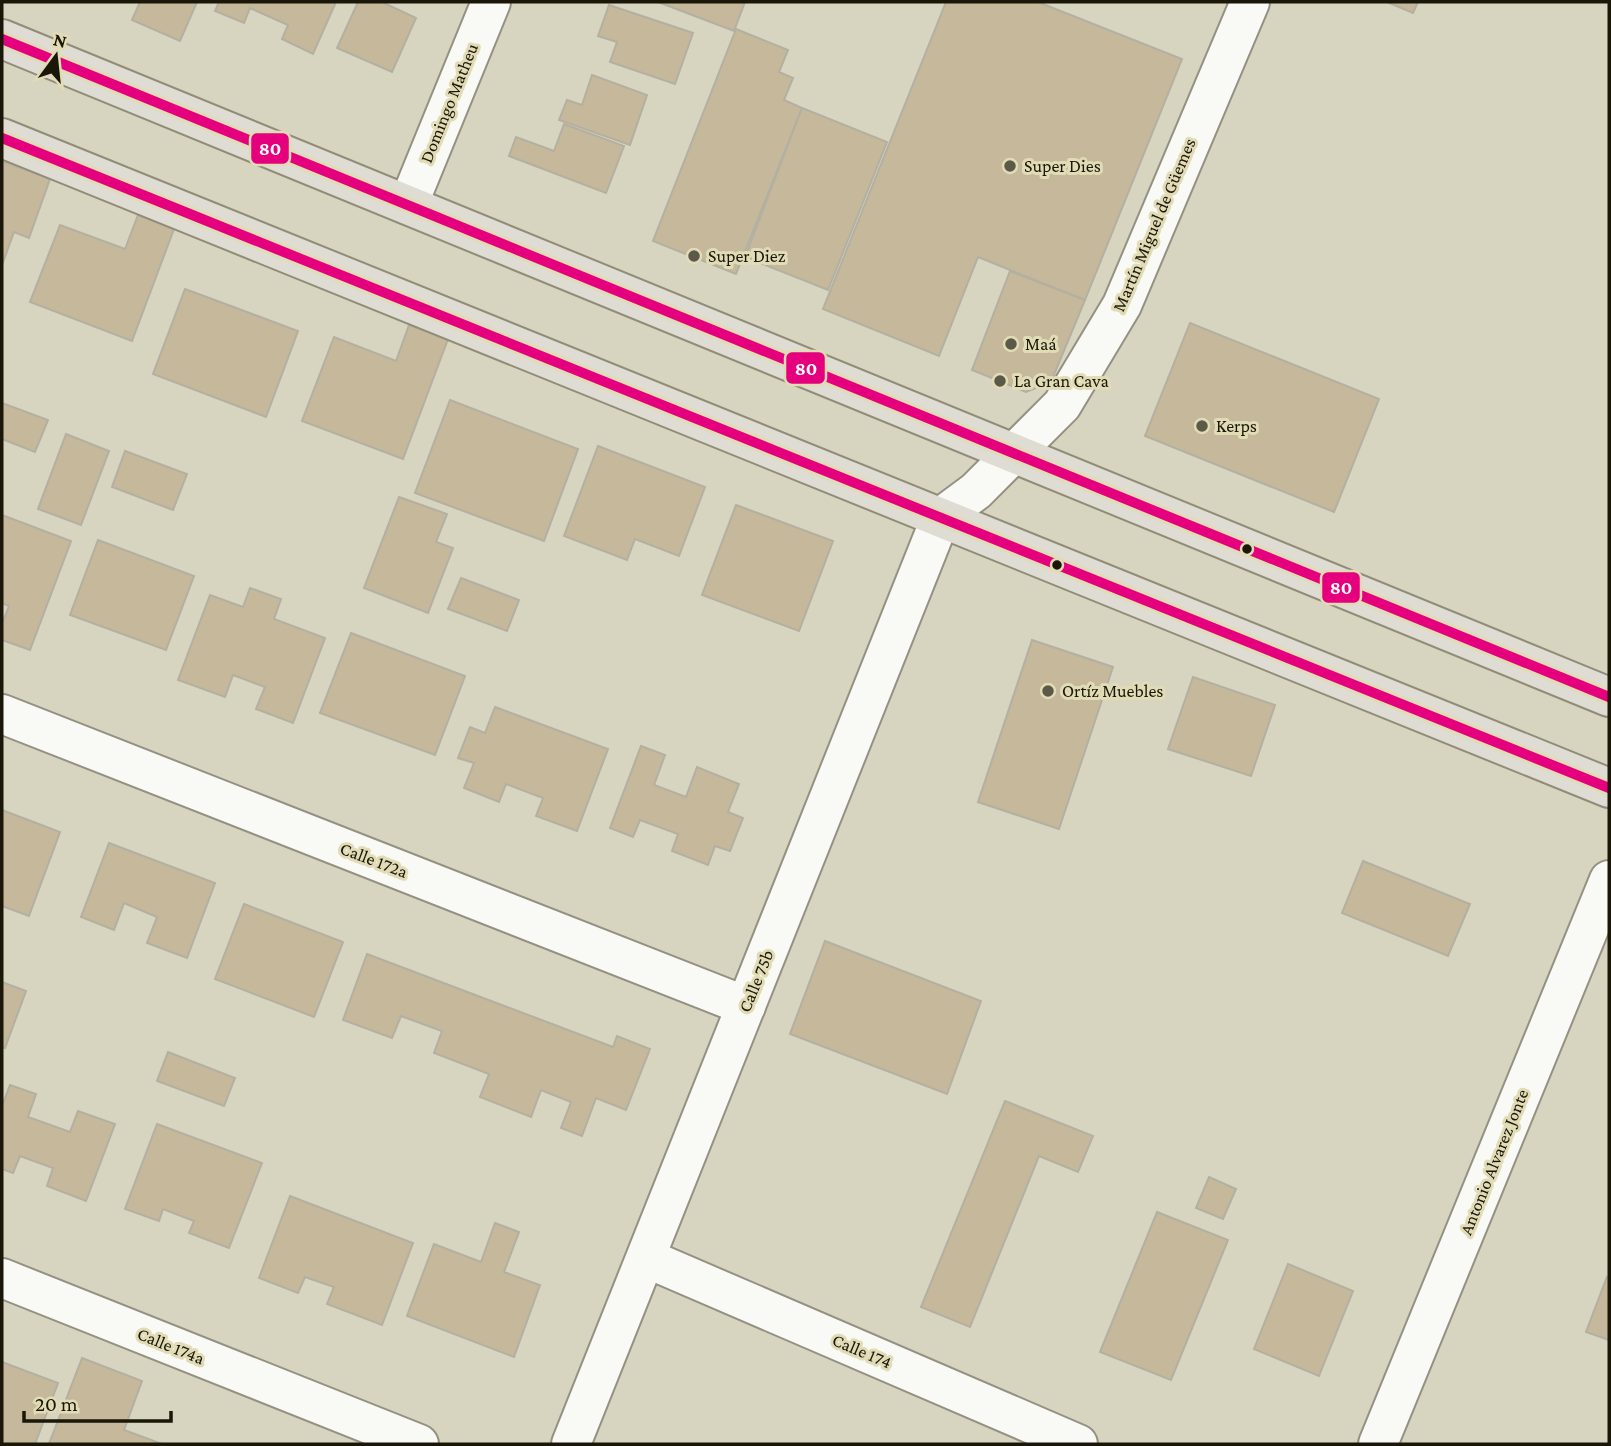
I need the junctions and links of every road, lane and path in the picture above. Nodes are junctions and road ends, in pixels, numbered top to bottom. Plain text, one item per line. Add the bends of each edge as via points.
1 (491, 2) edge
2 (1250, 2) edge
3 (2, 38) edge
4 (2, 138) edge
5 (408, 205) junction
6 (1017, 453) junction
7 (941, 517) junction
8 (1609, 697) edge
9 (2, 714) edge
10 (1609, 789) edge
11 (1609, 880) edge
12 (746, 1006) junction
13 (646, 1258) junction
14 (2, 1278) edge
15 (419, 1444) edge
16 (571, 1444) edge
17 (1078, 1444) edge
18 (1378, 1444) edge

1 - 5 street, Domingo Matheu
2 - 6 street, Martín Miguel de Güemes via 1122,305 1062,405
3 - 5 main road
4 - 7 main road
5 - 6 main road
6 - 7 street, Martín Miguel de Güemes
6 - 8 main road
7 - 10 main road
7 - 12 street, Calle 75b
9 - 12 street, Calle 172a
11 - 18 street, Antonio Alvarez Jonte
12 - 13 street, Calle 75b
13 - 16 street, Calle 75b
13 - 17 street, Calle 174
14 - 15 street, Calle 174a

